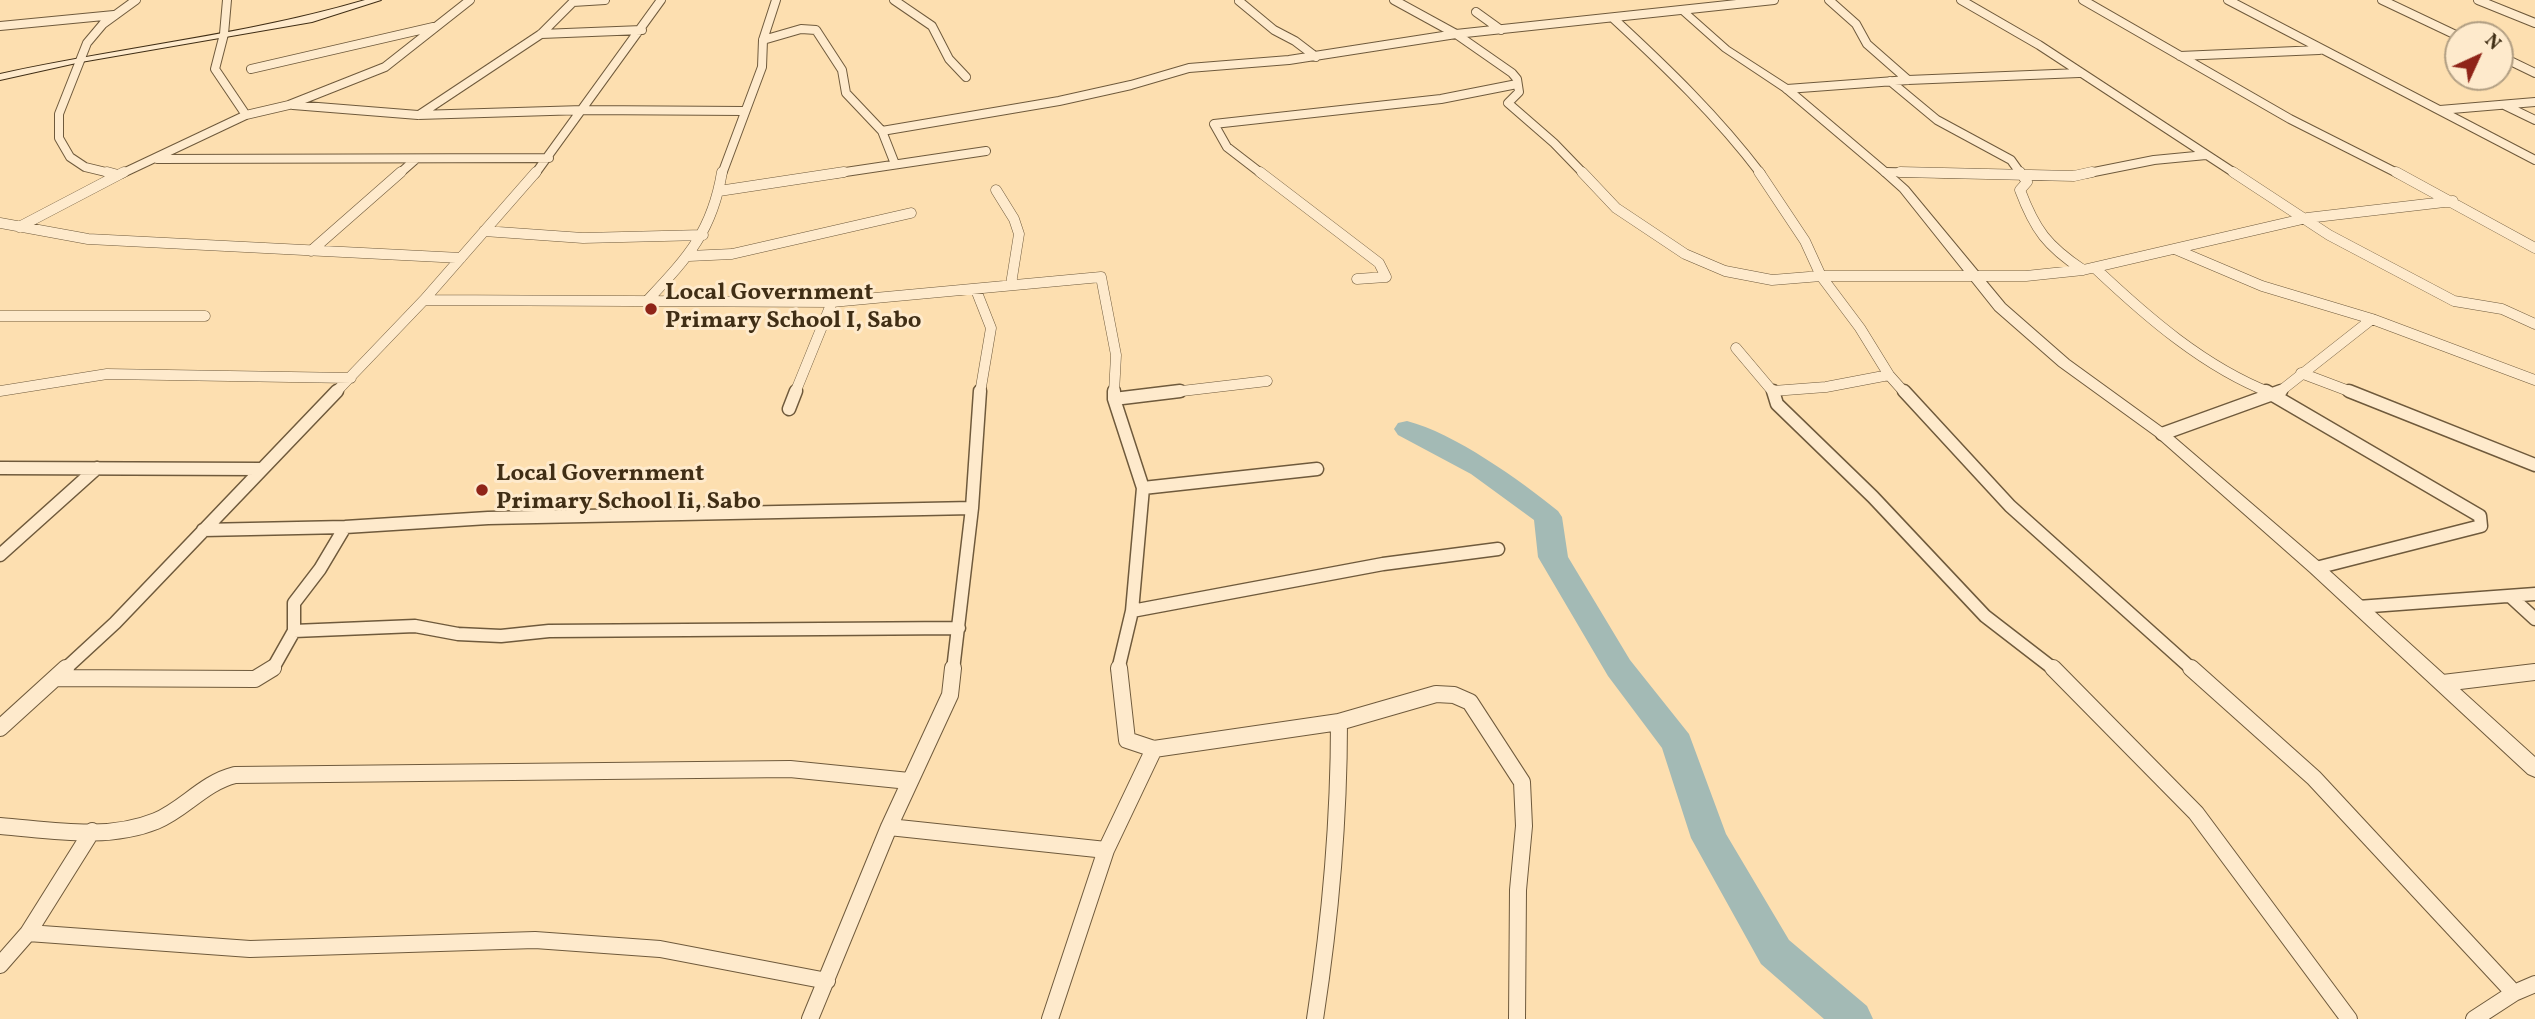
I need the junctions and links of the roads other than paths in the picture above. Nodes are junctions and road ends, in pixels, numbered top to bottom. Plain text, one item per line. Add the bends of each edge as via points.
1 (136, 0) edge
2 (227, 0) edge
3 (376, 0) edge
4 (470, 0) edge
5 (605, 0) edge
6 (661, 0) edge
7 (776, 0) edge
8 (894, 0) edge
9 (1394, 0) edge
10 (1774, 0) edge
11 (1829, 0) edge
12 (1961, 0) edge
13 (2082, 0) edge
14 (2228, 0) edge
15 (2382, 0) edge
16 (2478, 0) edge
17 (1239, 1) edge
18 (1682, 10) junction
19 (1475, 12) dead end
20 (114, 15) junction
21 (1614, 19) junction
22 (2535, 23) edge
23 (0, 26) edge
24 (433, 27) junction
25 (2444, 29) edge
26 (642, 30) junction
27 (1502, 30) junction
28 (224, 34) junction
29 (541, 34) junction
30 (1456, 34) junction
31 (763, 40) junction
32 (2321, 50) junction
33 (1316, 57) junction
34 (2179, 57) junction
35 (81, 59) junction
36 (2514, 63) edge
37 (251, 69) dead end
38 (2079, 73) junction
39 (2535, 73) edge
40 (0, 77) edge
41 (966, 77) dead end
42 (1908, 80) junction
43 (1890, 81) junction
44 (1517, 84) junction
45 (1787, 89) junction
46 (2535, 102) edge
47 (289, 105) junction
48 (2504, 105) junction
49 (583, 110) junction
50 (2439, 110) junction
51 (744, 111) junction
52 (246, 115) junction
53 (418, 115) junction
54 (2535, 120) edge
55 (883, 131) junction
56 (986, 151) dead end
57 (2206, 155) junction
58 (550, 158) junction
59 (150, 159) junction
60 (416, 159) junction
61 (2535, 160) edge
62 (895, 164) junction
63 (1885, 172) junction
64 (2022, 174) junction
65 (118, 175) junction
66 (996, 190) dead end
67 (719, 191) junction
68 (2453, 201) junction
69 (911, 213) dead end
70 (2307, 218) junction
71 (0, 223) edge
72 (19, 227) junction
73 (484, 231) junction
74 (703, 234) junction
75 (2535, 248) edge
76 (2177, 250) junction
77 (311, 251) junction
78 (689, 256) junction
79 (461, 258) junction
80 (2089, 269) junction
81 (1975, 275) junction
82 (1821, 276) junction
83 (1357, 279) dead end
84 (1011, 284) junction
85 (976, 290) junction
86 (424, 300) junction
87 (646, 302) junction
88 (832, 302) junction
89 (0, 316) edge
90 (205, 316) dead end
91 (2372, 319) junction
92 (2535, 324) edge
93 (1736, 348) dead end
94 (2301, 373) junction
95 (1889, 375) junction
96 (351, 378) junction
97 (2535, 380) edge
98 (1267, 381) dead end
99 (0, 391) edge
100 (1773, 391) junction
101 (2276, 395) junction
102 (1114, 399) junction
103 (789, 409) dead end
104 (2162, 434) junction
105 (2535, 465) edge
106 (0, 468) edge
107 (97, 468) junction
108 (1317, 469) dead end
109 (261, 470) junction
110 (1143, 488) junction
111 (972, 508) junction
112 (345, 527) junction
113 (203, 530) junction
114 (1498, 549) dead end
115 (0, 555) edge
116 (2316, 568) junction
117 (2535, 594) edge
118 (2510, 596) junction
119 (2358, 607) junction
120 (1132, 611) junction
121 (2535, 620) edge
122 (959, 628) junction
123 (294, 631) junction
124 (2535, 672) edge
125 (56, 678) junction
126 (2443, 683) junction
127 (1339, 722) junction
128 (0, 728) edge
129 (1154, 748) junction
130 (2533, 764) edge
131 (909, 781) junction
132 (0, 826) edge
133 (889, 827) junction
134 (92, 831) junction
135 (1106, 850) junction
136 (28, 933) junction
137 (0, 965) edge
138 (827, 981) junction
139 (2535, 984) edge
140 (2514, 993) junction
141 (810, 1019) edge
142 (1050, 1019) edge
143 (1315, 1019) edge
144 (1517, 1019) edge
145 (2349, 1019) edge
146 (2474, 1019) edge

1 - 20 street
2 - 28 street
3 - 28 main road via 312,19
4 - 24 street
5 - 29 street via 573,2
6 - 26 street
7 - 31 street
8 - 41 street via 932,26 949,59
9 - 30 street
10 - 18 street
11 - 42 street via 1856,24 1867,44
12 - 38 street
13 - 34 street
14 - 32 street
15 - 25 street
16 - 22 street
17 - 33 street
18 - 21 street
18 - 45 street via 1726,49
19 - 27 street
20 - 23 street
20 - 35 street via 87,43
21 - 27 street
21 - 82 street via 1680,80 1735,140 1777,196
24 - 37 street
24 - 47 street via 385,67
26 - 29 street
26 - 49 street
27 - 30 street
28 - 35 main road
28 - 52 street via 215,69
29 - 53 street
30 - 33 street
30 - 44 street via 1513,73
31 - 51 street via 762,67
31 - 55 street via 809,28 821,32 841,66 846,93
32 - 34 street
32 - 50 street
33 - 55 street via 1189,68 1059,101
34 - 68 street
35 - 40 main road
35 - 65 street via 59,114 59,138 70,157 85,167
36 - 39 street
38 - 42 street
38 - 57 street
42 - 43 street
43 - 45 street
43 - 64 street via 1937,120 2011,160
44 - 82 street via 1519,92 1508,103 1511,107 1616,208 1685,254 1725,271 1772,281
44 - 83 street via 1441,99 1214,124 1227,148 1379,263 1386,277
45 - 63 street
46 - 48 street
47 - 52 street
47 - 53 street
48 - 50 street
48 - 54 street
49 - 51 street
49 - 53 street
49 - 58 street
50 - 61 street
51 - 67 street
52 - 59 street
55 - 62 street
56 - 62 street
57 - 64 street via 2154,160 2090,175
57 - 70 street
58 - 60 street
58 - 73 street
59 - 60 street
59 - 65 street
60 - 77 street
62 - 67 street
63 - 64 street
63 - 81 street
64 - 80 street via 2027,182 2020,190 2034,228 2060,255
65 - 72 street
66 - 84 street via 1019,234
67 - 74 street
68 - 70 street
68 - 75 street
69 - 78 street via 745,251
70 - 76 street
70 - 92 street via 2329,235 2454,301 2502,309
71 - 72 street
72 - 77 street via 88,239
73 - 74 street via 583,238
73 - 79 street
74 - 78 street
76 - 80 street
76 - 91 street via 2262,286
77 - 79 street
78 - 87 street
79 - 86 street
80 - 81 street via 2026,276
80 - 101 street via 2143,314 2237,380
81 - 82 street
81 - 104 street via 2000,307 2064,363
82 - 95 street
84 - 85 street
84 - 102 street via 1103,279 1116,355
85 - 88 street
85 - 111 street via 991,328 979,396
86 - 87 street
86 - 96 street
87 - 88 street
88 - 103 street
89 - 90 street
91 - 94 street
91 - 97 street
93 - 100 street
94 - 101 street
94 - 105 street
95 - 100 street
95 - 140 street via 2010,506 2314,778
96 - 99 street via 129,373
96 - 109 street
98 - 102 street
100 - 145 street via 1777,404 1985,616 2043,658 2196,813
101 - 104 street
101 - 116 street via 2480,516 2482,526
102 - 110 street
104 - 116 street
106 - 107 street
107 - 109 street
107 - 115 street
108 - 110 street
109 - 113 street
110 - 120 street
111 - 112 street via 488,518
111 - 122 street
112 - 113 street
112 - 123 street via 295,603
113 - 125 street
114 - 120 street via 1383,564
116 - 119 street
117 - 118 street
118 - 119 street
118 - 121 street
119 - 126 street
120 - 129 street via 1118,672 1127,740
122 - 123 street via 549,631 501,636 415,626
122 - 131 street via 950,695
123 - 125 street via 271,671 255,679
124 - 126 street
125 - 128 street
126 - 130 street
127 - 129 street
127 - 143 street via 1324,960
127 - 144 street via 1436,694 1454,695 1469,702 1522,782
129 - 135 street
131 - 133 street
131 - 134 street via 790,769 235,775 206,784 184,806 158,820 136,828
132 - 134 street
133 - 135 street
133 - 138 street
134 - 136 street
135 - 142 street
136 - 137 street
136 - 138 street via 250,948 535,940 660,949
138 - 141 street
139 - 140 street
140 - 146 street

